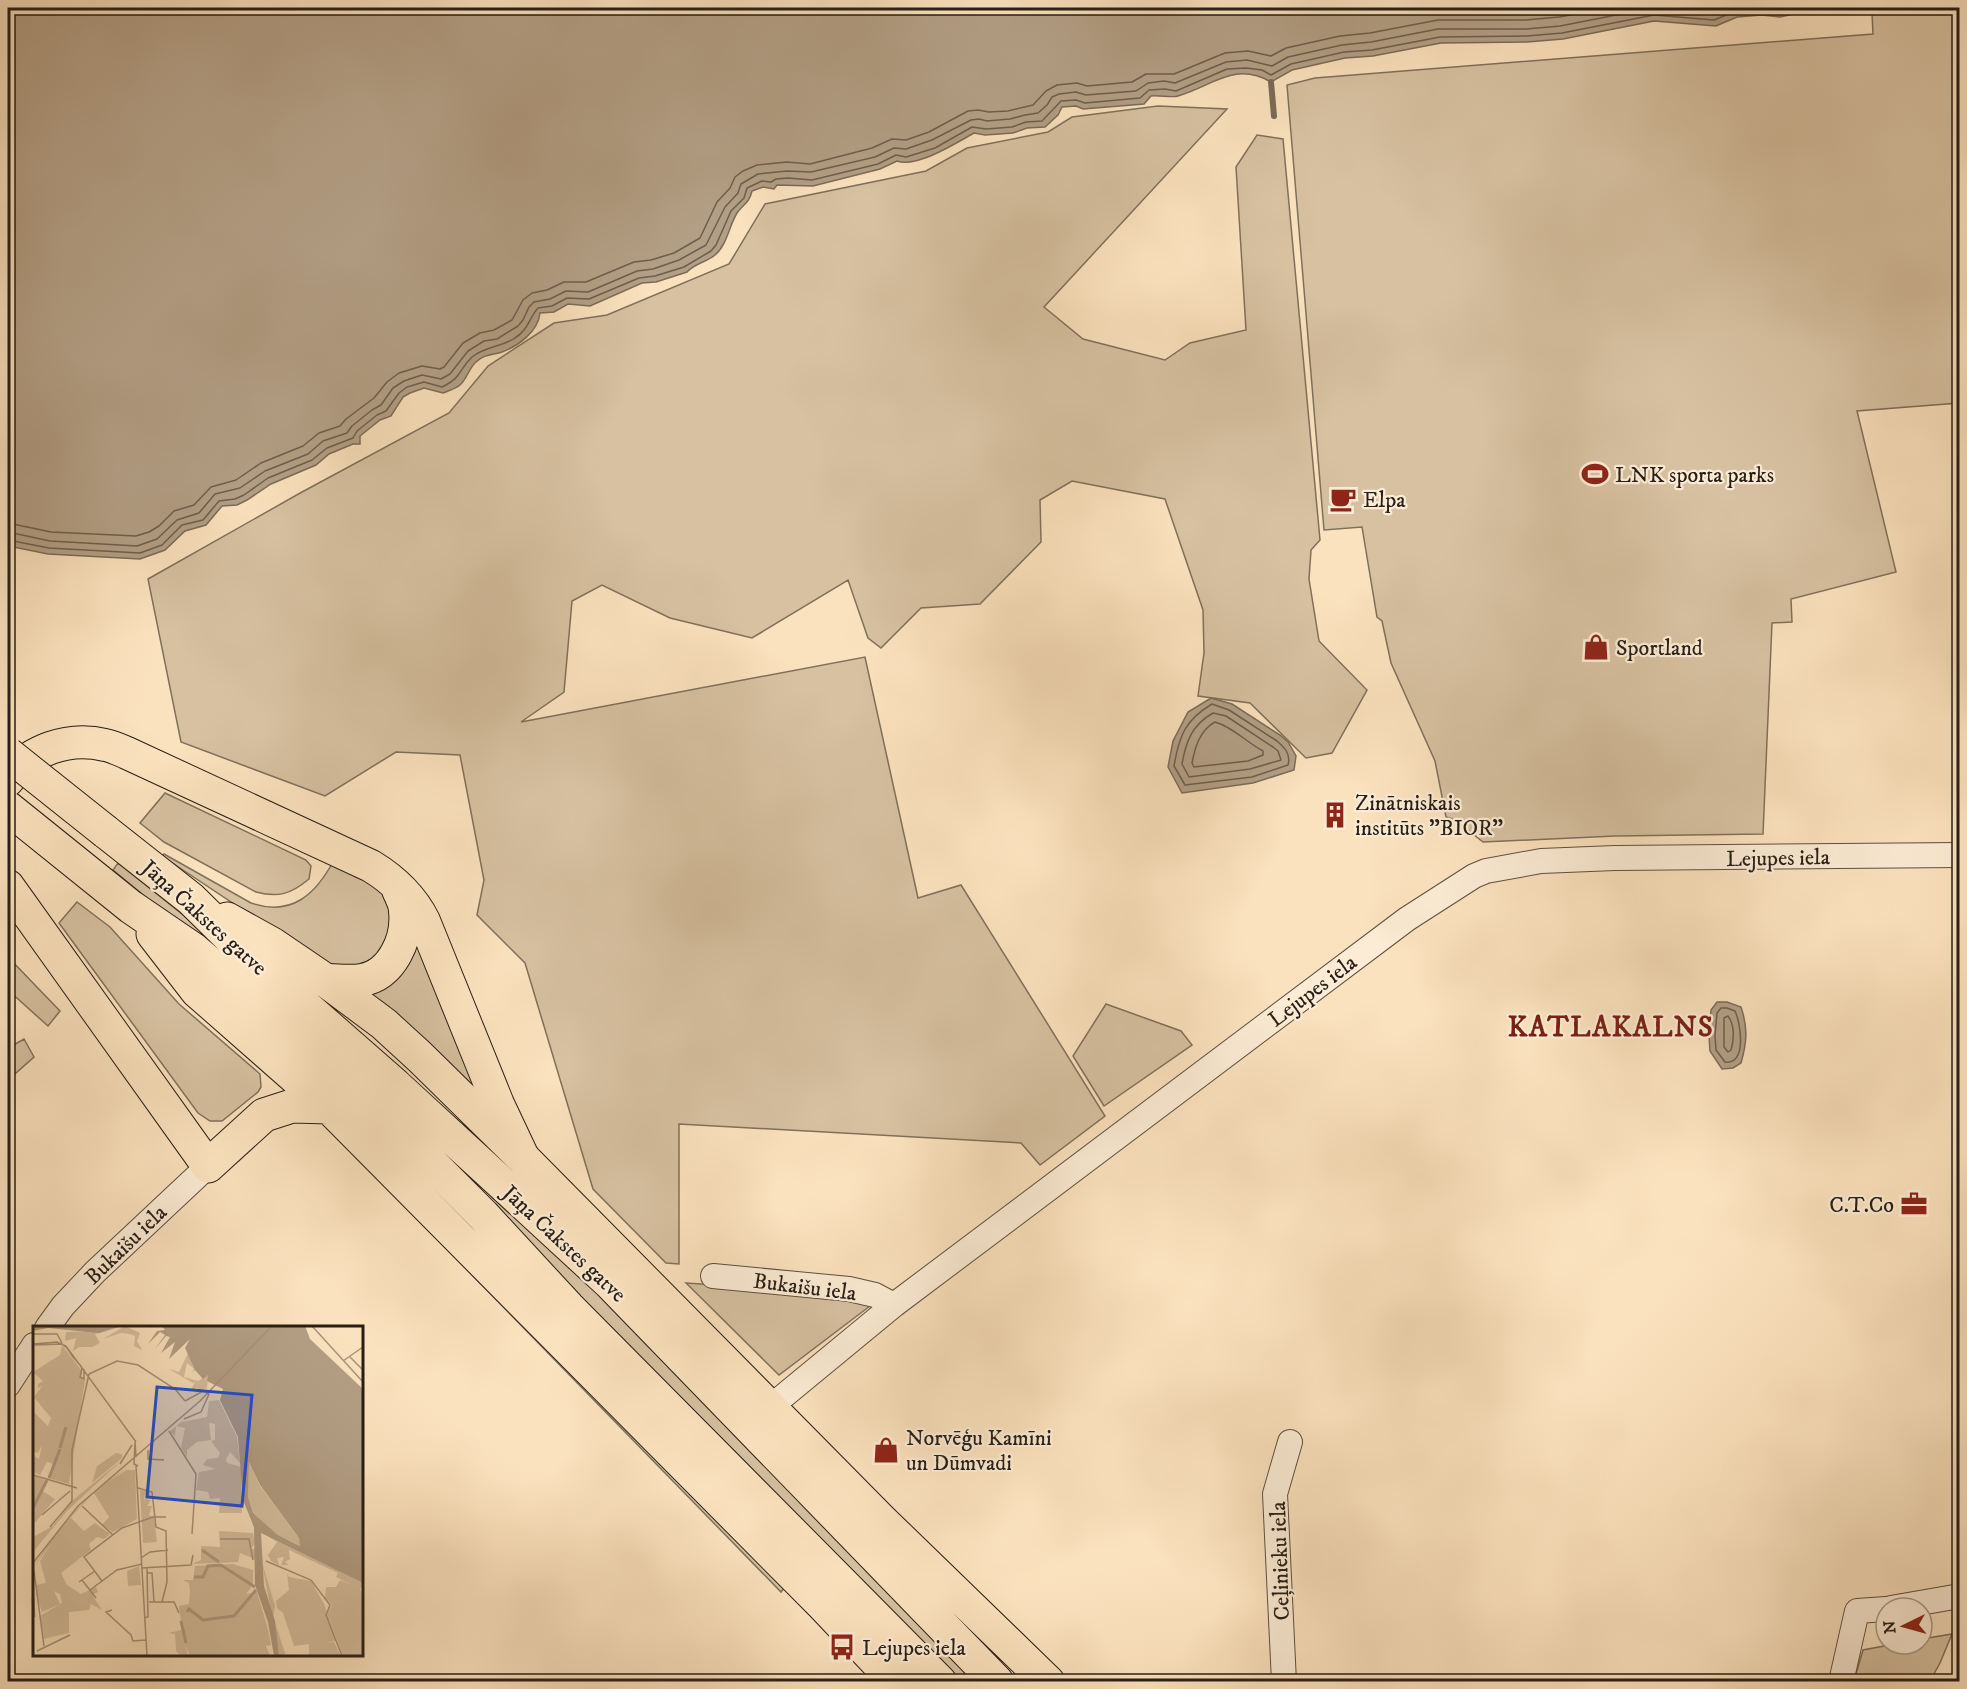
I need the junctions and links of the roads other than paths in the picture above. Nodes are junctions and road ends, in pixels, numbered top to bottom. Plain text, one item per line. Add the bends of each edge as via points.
1 (8, 754) edge
2 (8, 780) edge
3 (8, 808) edge
4 (1959, 855) edge
5 (395, 883) junction
6 (8, 886) edge
7 (191, 900) junction
8 (131, 907) junction
9 (325, 980) junction
10 (329, 1107) junction
11 (524, 1159) junction
12 (208, 1166) junction
13 (713, 1276) dead end
14 (894, 1305) junction
15 (48, 1326) edge
16 (33, 1347) edge
17 (8, 1385) edge
18 (769, 1408) junction
19 (1290, 1442) dead end
20 (1959, 1596) edge
21 (1934, 1600) edge
22 (1874, 1610) edge
23 (896, 1682) edge
24 (940, 1682) edge
25 (997, 1682) edge
26 (1048, 1682) edge
27 (1284, 1682) edge
28 (1841, 1682) edge

1 - 7 highway, Jāņa Čakstes gatve, bridge
2 - 5 main road via 21,763 42,751 70,744 104,745 371,866
3 - 8 highway, Jāņa Čakstes gatve
4 - 14 street, Lejupes iela via 1541,861 1474,876 1407,919
5 - 9 main road via 405,909 405,924 400,947 385,969 363,980
5 - 11 main road via 415,903 424,921
6 - 12 main road
7 - 9 highway via 272,944
7 - 25 highway, Jāņa Čakstes gatve via 610,1283
8 - 10 highway via 197,991
8 - 24 highway, Jāņa Čakstes gatve via 202,958 272,1016 396,1128
9 - 11 highway via 391,1031
10 - 12 highway via 292,1106 264,1115
10 - 23 highway
11 - 18 highway
12 - 15 street, Bukaišu iela via 95,1272
13 - 14 street, Bukaišu iela via 849,1289
14 - 18 street, Lejupes iela
16 - 17 street
18 - 26 highway
19 - 27 street, Ceļinieku iela via 1275,1494
20 - 21 street
22 - 28 street via 1857,1611

